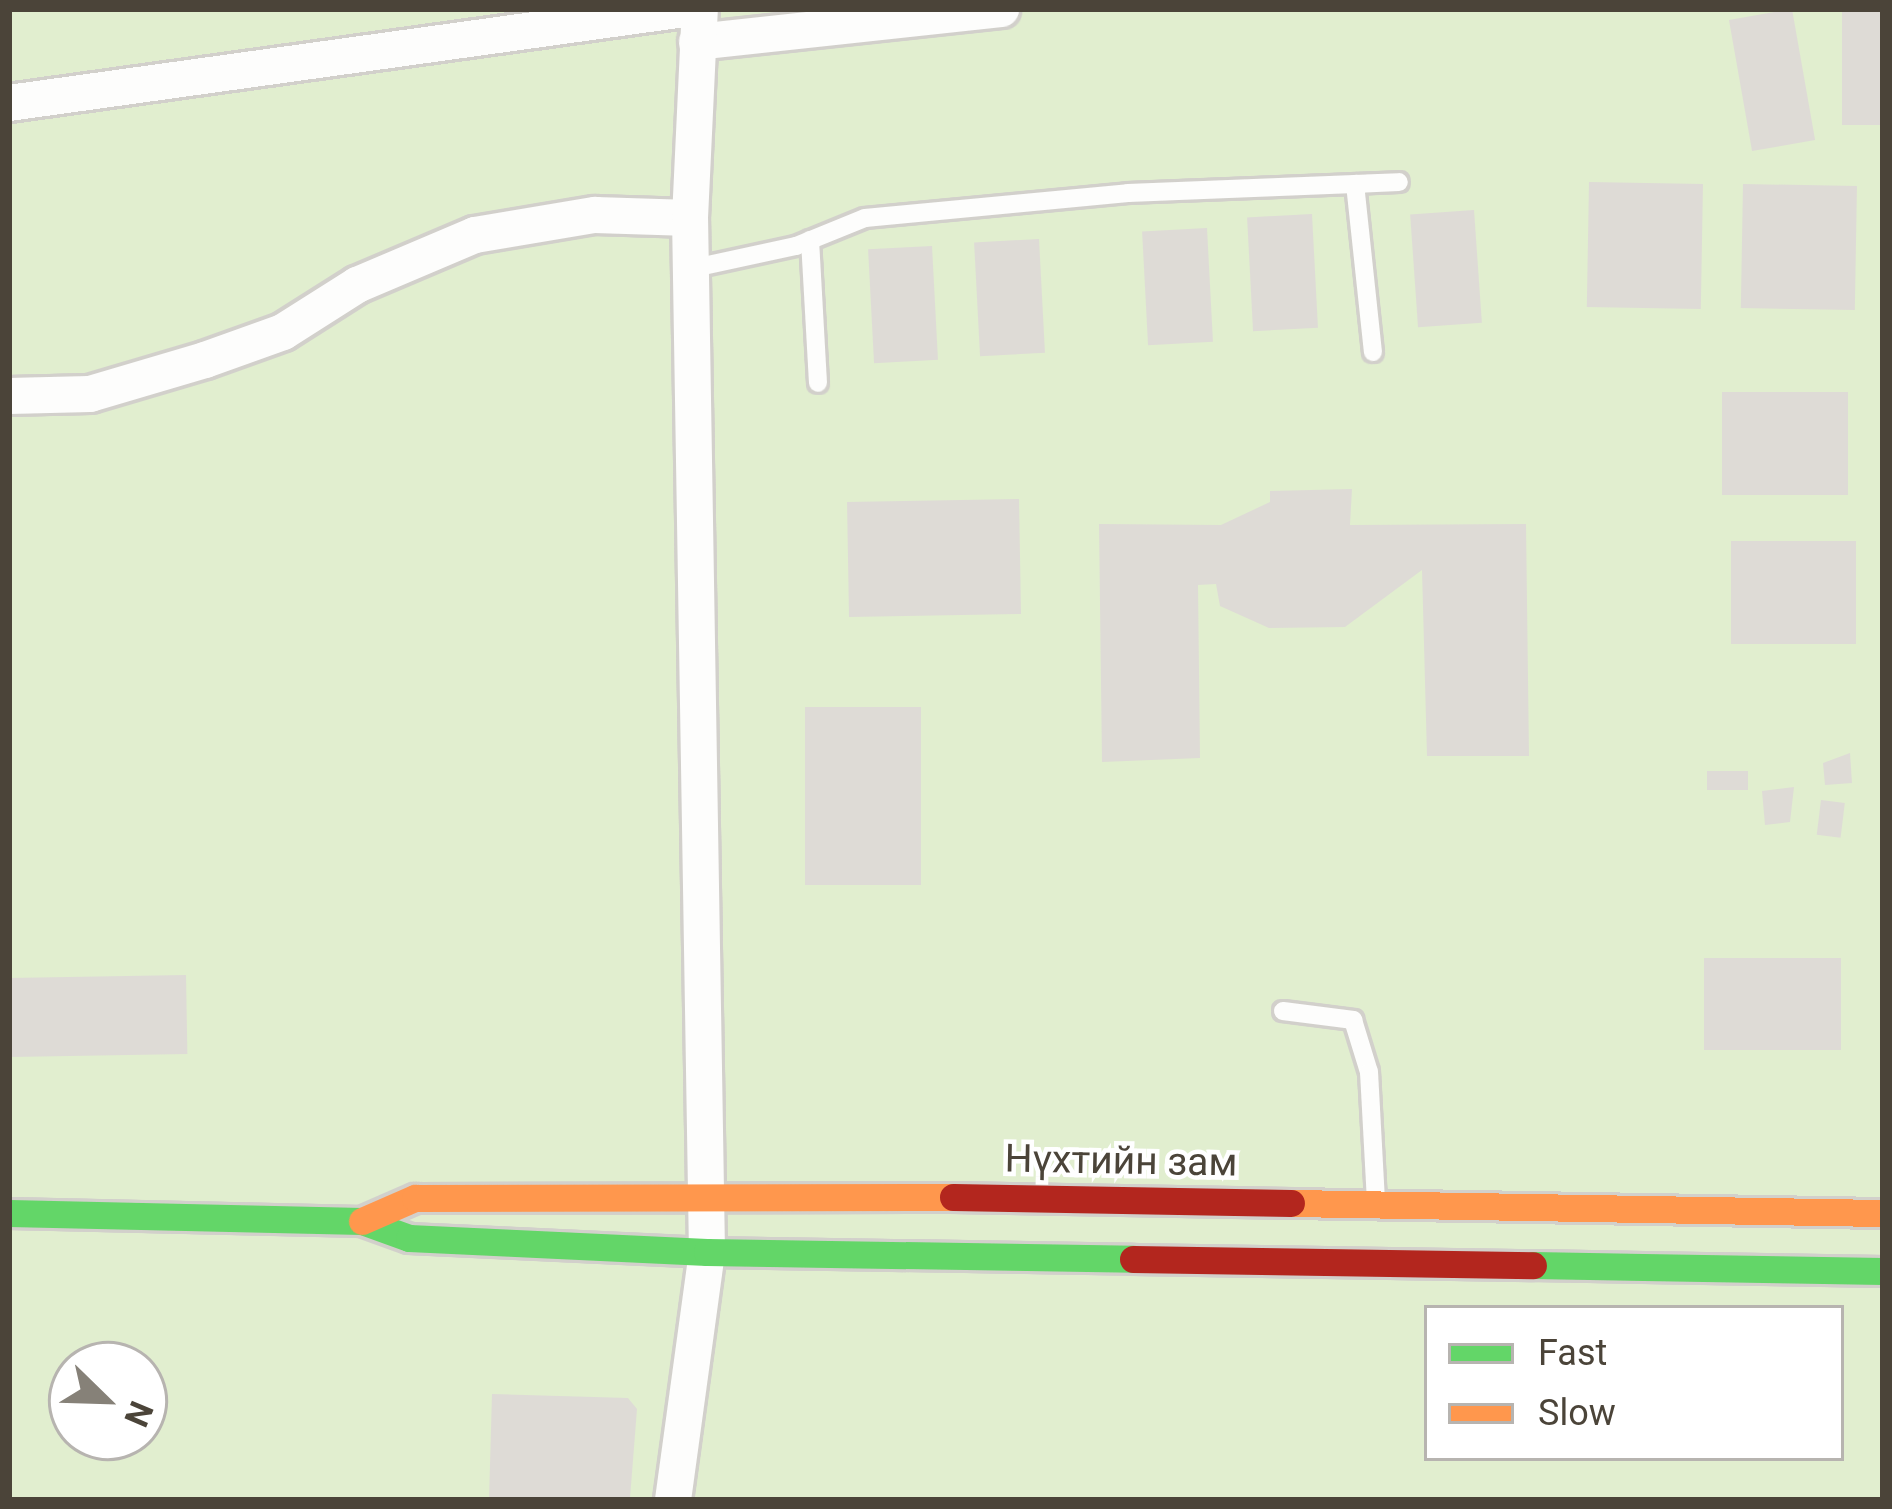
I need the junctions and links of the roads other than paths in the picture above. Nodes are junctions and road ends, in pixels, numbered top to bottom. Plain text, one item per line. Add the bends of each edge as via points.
1 (1001, 9) edge
2 (694, 20) edge
3 (9, 103) edge
4 (1399, 182) dead end
5 (1354, 184) junction
6 (691, 218) junction
7 (810, 240) junction
8 (694, 268) junction
9 (1373, 352) dead end
10 (818, 383) dead end
11 (9, 396) edge
12 (1283, 1012) dead end
13 (707, 1193) junction
14 (1377, 1205) junction
15 (9, 1213) edge
16 (1883, 1214) edge
17 (362, 1221) junction
18 (707, 1252) junction
19 (1883, 1271) edge
20 (674, 1500) edge

1 - 2 street
2 - 3 street
2 - 6 street
4 - 5 lane
5 - 7 lane via 865,218
5 - 9 lane
6 - 8 street
6 - 11 street via 595,215 475,235 357,285 283,332 205,360 90,394
7 - 8 lane
7 - 10 lane
8 - 13 street
12 - 14 lane via 1353,1020 1369,1072
13 - 14 main road, Нүхтийн зам
13 - 17 main road, Нүхтийн зам via 415,1198
13 - 18 street
14 - 16 main road, Нүхтийн зам
15 - 17 main road, Нүхтийн зам
17 - 18 main road, Нүхтийн зам via 409,1238
18 - 19 main road, Нүхтийн зам
18 - 20 street

